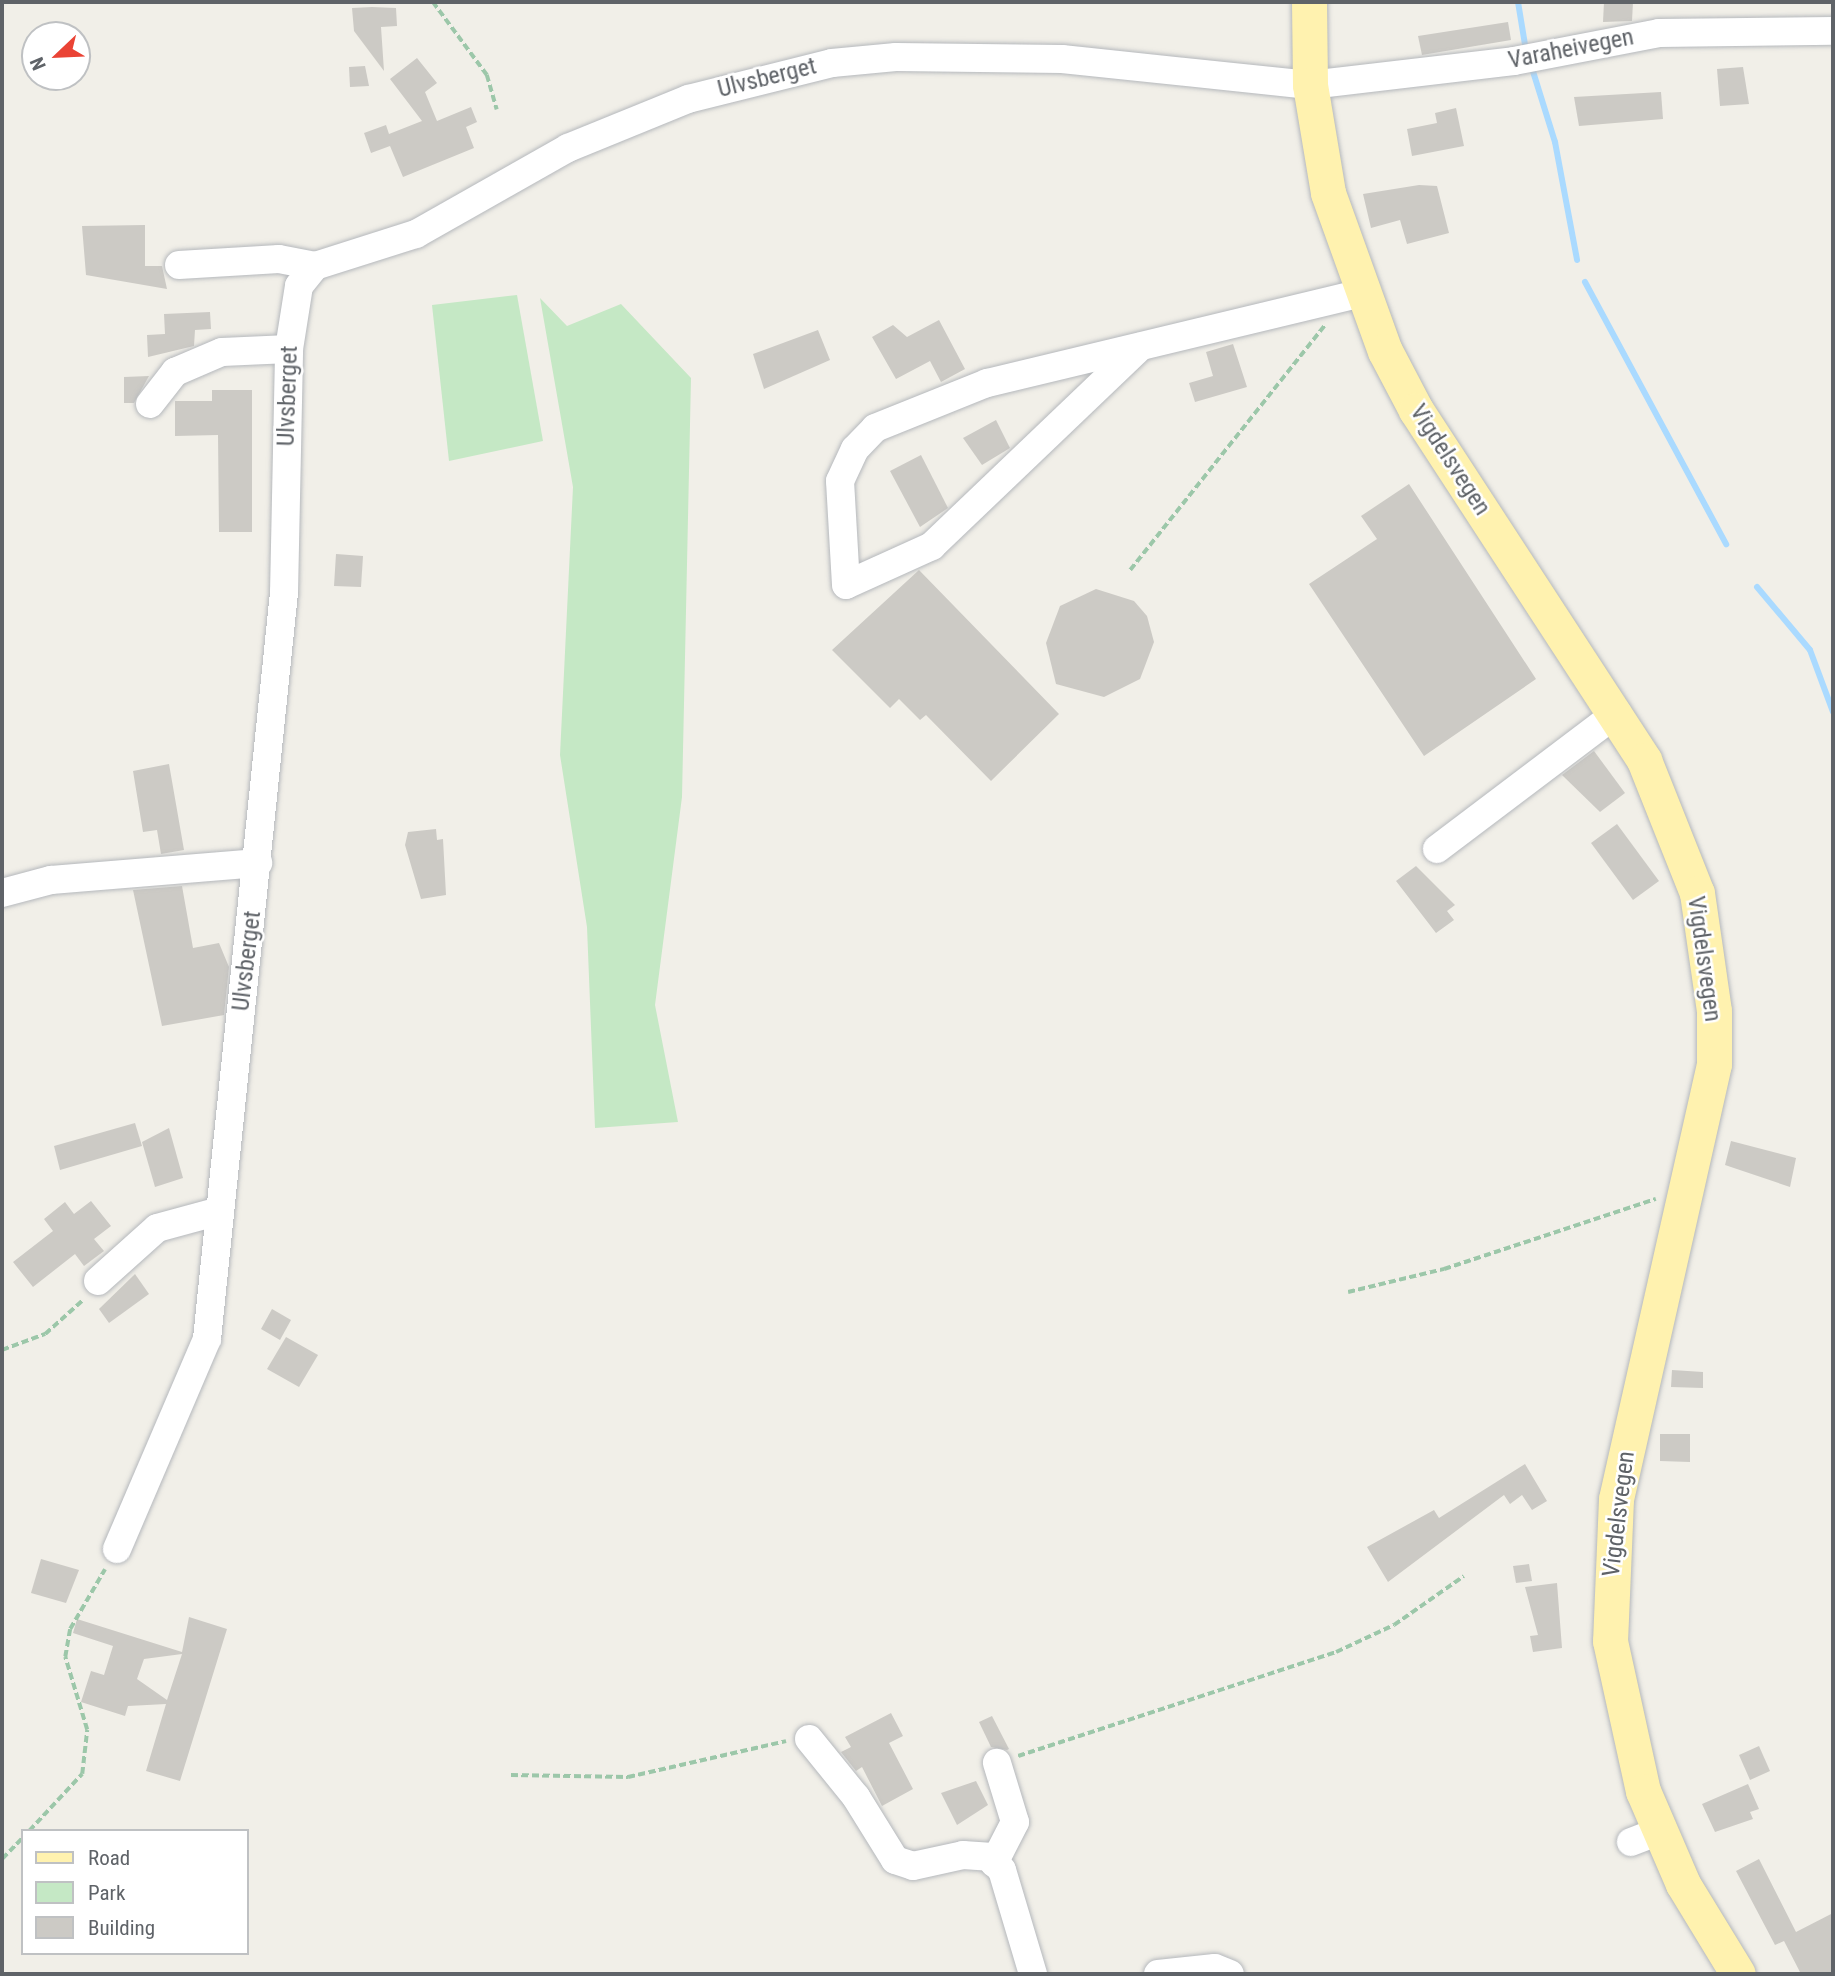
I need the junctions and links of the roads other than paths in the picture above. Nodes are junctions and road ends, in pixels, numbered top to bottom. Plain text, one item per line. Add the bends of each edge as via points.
1 (1308, 2) edge
2 (1833, 31) edge
3 (1310, 85) junction
4 (180, 265) dead end
5 (315, 265) junction
6 (1352, 297) junction
7 (1140, 347) junction
8 (289, 349) junction
9 (150, 404) dead end
10 (1617, 713) junction
11 (1437, 849) dead end
12 (258, 863) junction
13 (2, 894) edge
14 (216, 1212) junction
15 (98, 1281) road end
16 (117, 1549) road end
17 (809, 1740) road end
18 (997, 1763) road end
19 (994, 1863) junction
20 (1033, 1974) edge
21 (1158, 1974) edge
22 (1230, 1974) edge
23 (1738, 1974) edge

1 - 3 main road, Vigdelsvegen
2 - 3 street, Varaheivegen via 1672,32 1514,61
3 - 5 street, Ulvsberget via 1062,59 896,57 832,62 688,99 568,148 416,234
3 - 6 main road, Vigdelsvegen
4 - 5 street via 298,259
5 - 8 street, Ulvsberget via 299,286
6 - 7 street
6 - 10 main road, Vigdelsvegen via 1416,410
7 - 7 street via 932,546 846,585 839,481 855,449 875,428 987,383
8 - 9 street via 222,352 174,372
8 - 12 street, Ulvsberget via 284,593
10 - 11 street
10 - 23 main road, Vigdelsvegen via 1681,841 1709,956 1714,1064 1632,1421 1610,1579 1610,1641 1645,1836
12 - 13 street via 51,880
12 - 14 street, Ulvsberget
14 - 15 street via 158,1228
14 - 16 street, Ulvsberget via 207,1339
17 - 19 street via 856,1797 895,1860 913,1866 962,1854
18 - 19 street via 1015,1822
19 - 20 street via 1012,1891
21 - 22 street via 1216,1968

